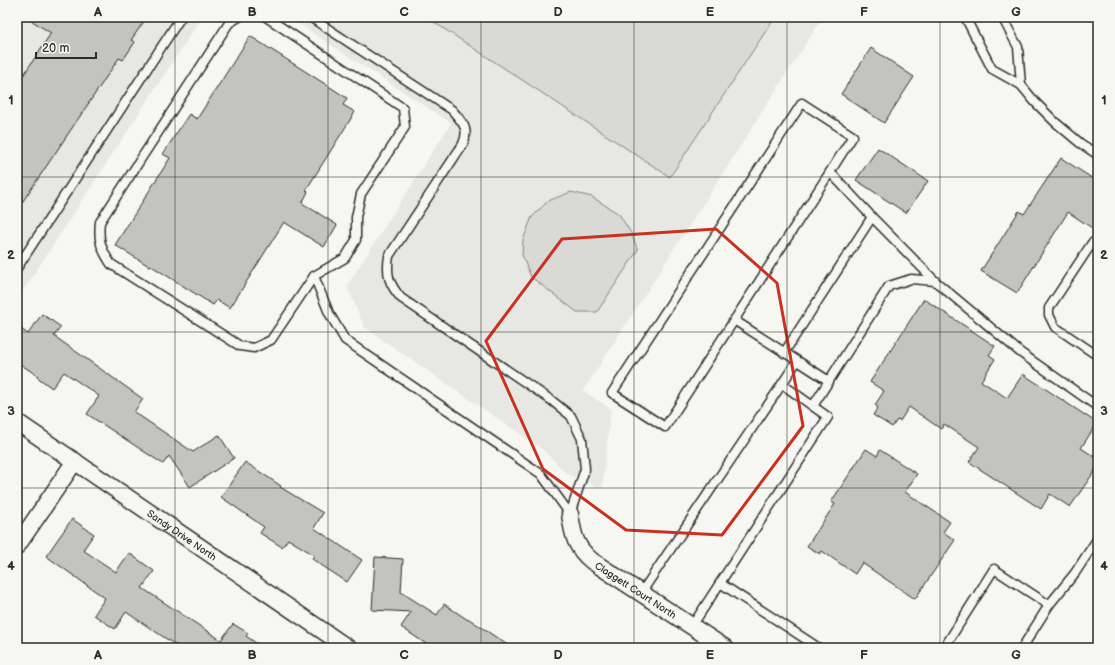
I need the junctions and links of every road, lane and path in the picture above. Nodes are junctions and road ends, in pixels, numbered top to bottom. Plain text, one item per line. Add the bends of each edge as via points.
1 (181, 17) edge
2 (239, 17) edge
3 (266, 17) edge
4 (310, 17) edge
5 (965, 17) edge
6 (1002, 17) edge
7 (1021, 85) junction
8 (1098, 155) edge
9 (830, 172) junction
10 (872, 217) junction
11 (1092, 243) dead end
12 (17, 268) edge
13 (314, 276) junction
14 (935, 281) junction
15 (734, 320) junction
16 (784, 353) junction
17 (1097, 353) edge
18 (797, 361) junction
19 (829, 381) junction
20 (782, 384) junction
21 (813, 406) junction
22 (1098, 407) edge
23 (17, 422) edge
24 (75, 461) junction
25 (570, 514) junction
26 (1098, 538) edge
27 (17, 546) edge
28 (720, 583) junction
29 (641, 593) junction
30 (1049, 605) junction
31 (692, 626) junction
32 (348, 648) edge
33 (725, 648) edge
34 (819, 648) edge
35 (944, 648) edge
36 (1022, 648) edge

1 - 12 lane
2 - 13 lane via 229,23 100,222 98,235 102,251 111,264 240,346 254,348 271,340
3 - 13 lane via 403,108 405,127 361,194 356,217 356,240 345,258
4 - 25 lane via 452,110 466,128 463,144 389,256 388,277 393,289 401,298 571,416 582,438 585,469
5 - 7 lane via 992,68
6 - 7 lane via 1018,46
7 - 8 lane via 1056,122
9 - 10 lane
9 - 15 lane
9 - 15 lane via 853,136 802,103 612,393 665,427
10 - 14 lane
10 - 16 lane
11 - 17 lane via 1049,308 1055,327
13 - 25 lane via 329,313 345,340 541,474
14 - 19 lane via 911,279 889,286
14 - 22 lane via 1021,353
15 - 16 lane
16 - 18 lane
18 - 19 lane
18 - 20 lane
19 - 21 lane
20 - 21 lane
20 - 29 lane
21 - 28 lane via 828,418
23 - 24 street, Sandy Drive North
24 - 27 street
24 - 32 street, Sandy Drive North
25 - 29 street, Claggett Court North via 572,530 581,552
26 - 30 lane via 1075,573
28 - 31 lane
28 - 34 lane
29 - 31 street, Claggett Court North
30 - 35 lane via 994,569
30 - 36 lane
31 - 33 street, Claggett Court North

